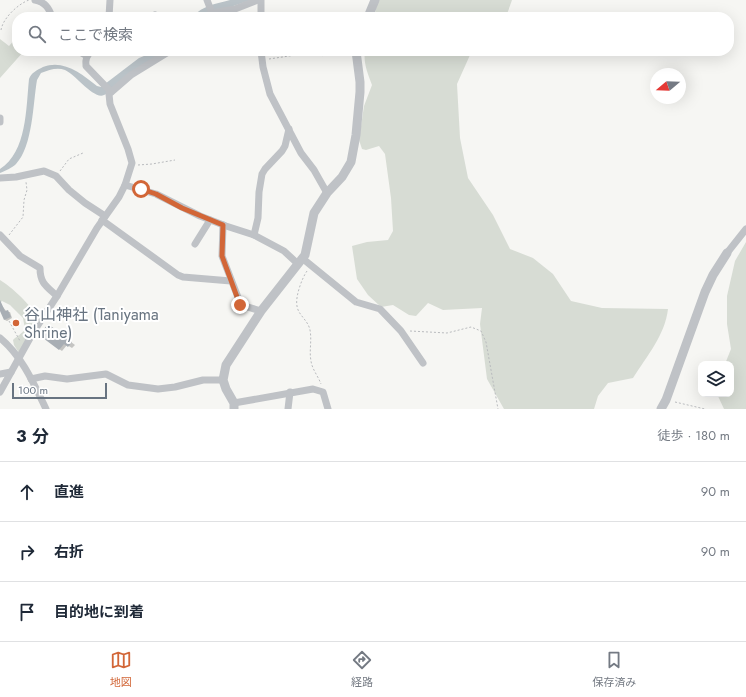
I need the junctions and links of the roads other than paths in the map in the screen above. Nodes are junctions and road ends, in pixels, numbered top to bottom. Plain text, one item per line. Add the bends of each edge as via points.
1 (35, 0) edge
2 (110, 0) edge
3 (260, 0) edge
4 (374, 0) edge
5 (208, 2) edge
6 (50, 12) edge
7 (109, 12) edge
8 (212, 12) edge
9 (227, 12) edge
10 (261, 12) edge
11 (370, 12) edge
12 (88, 56) edge
13 (162, 56) edge
14 (262, 56) edge
15 (357, 56) edge
16 (111, 92) junction
17 (0, 118) edge
18 (0, 122) edge
19 (289, 129) junction
20 (0, 178) edge
21 (125, 185) junction
22 (327, 193) junction
23 (104, 218) junction
24 (210, 220) junction
25 (223, 225) junction
26 (746, 229) edge
27 (254, 235) junction
28 (2, 238) edge
29 (194, 244) dead end
30 (727, 253) joint
31 (300, 261) junction
32 (231, 281) junction
33 (57, 296) junction
34 (261, 311) junction
35 (0, 338) edge
36 (19, 359) junction
37 (423, 363) dead end
38 (12, 372) junction
39 (0, 374) edge
40 (31, 379) junction
41 (223, 380) junction
42 (0, 392) edge
43 (290, 392) junction
44 (234, 406) edge
45 (46, 409) edge
46 (288, 409) edge
47 (328, 409) edge
48 (661, 409) edge

1 - 6 street via 41,1
2 - 7 street
3 - 9 street
3 - 10 street
4 - 11 street
5 - 8 street
12 - 16 street via 86,66
13 - 16 street via 131,75
14 - 19 street via 270,94
15 - 22 street via 360,92 351,162 342,177
16 - 21 street via 110,104 132,163
17 - 18 street
19 - 22 street
19 - 27 street via 282,151 262,174
20 - 23 street via 44,171 56,176
21 - 23 street
21 - 24 street via 156,194
22 - 31 street via 314,213 304,255
23 - 32 street via 178,275
23 - 33 street
24 - 25 street
24 - 29 street
25 - 27 street
25 - 32 street via 222,256
26 - 30 street
27 - 31 street
28 - 33 street via 20,256 40,268 42,282
30 - 48 street via 705,292
31 - 34 street
31 - 37 street via 312,266 356,302 380,309 402,330
32 - 34 street via 240,305
33 - 36 street
34 - 41 street via 226,365
35 - 36 street
36 - 38 street
36 - 40 street
38 - 39 street
38 - 42 street
40 - 41 street via 45,376 67,379 106,374 128,385 158,389 203,380
40 - 45 street
41 - 44 street
43 - 44 street
43 - 46 street
43 - 47 street via 313,388 323,392

